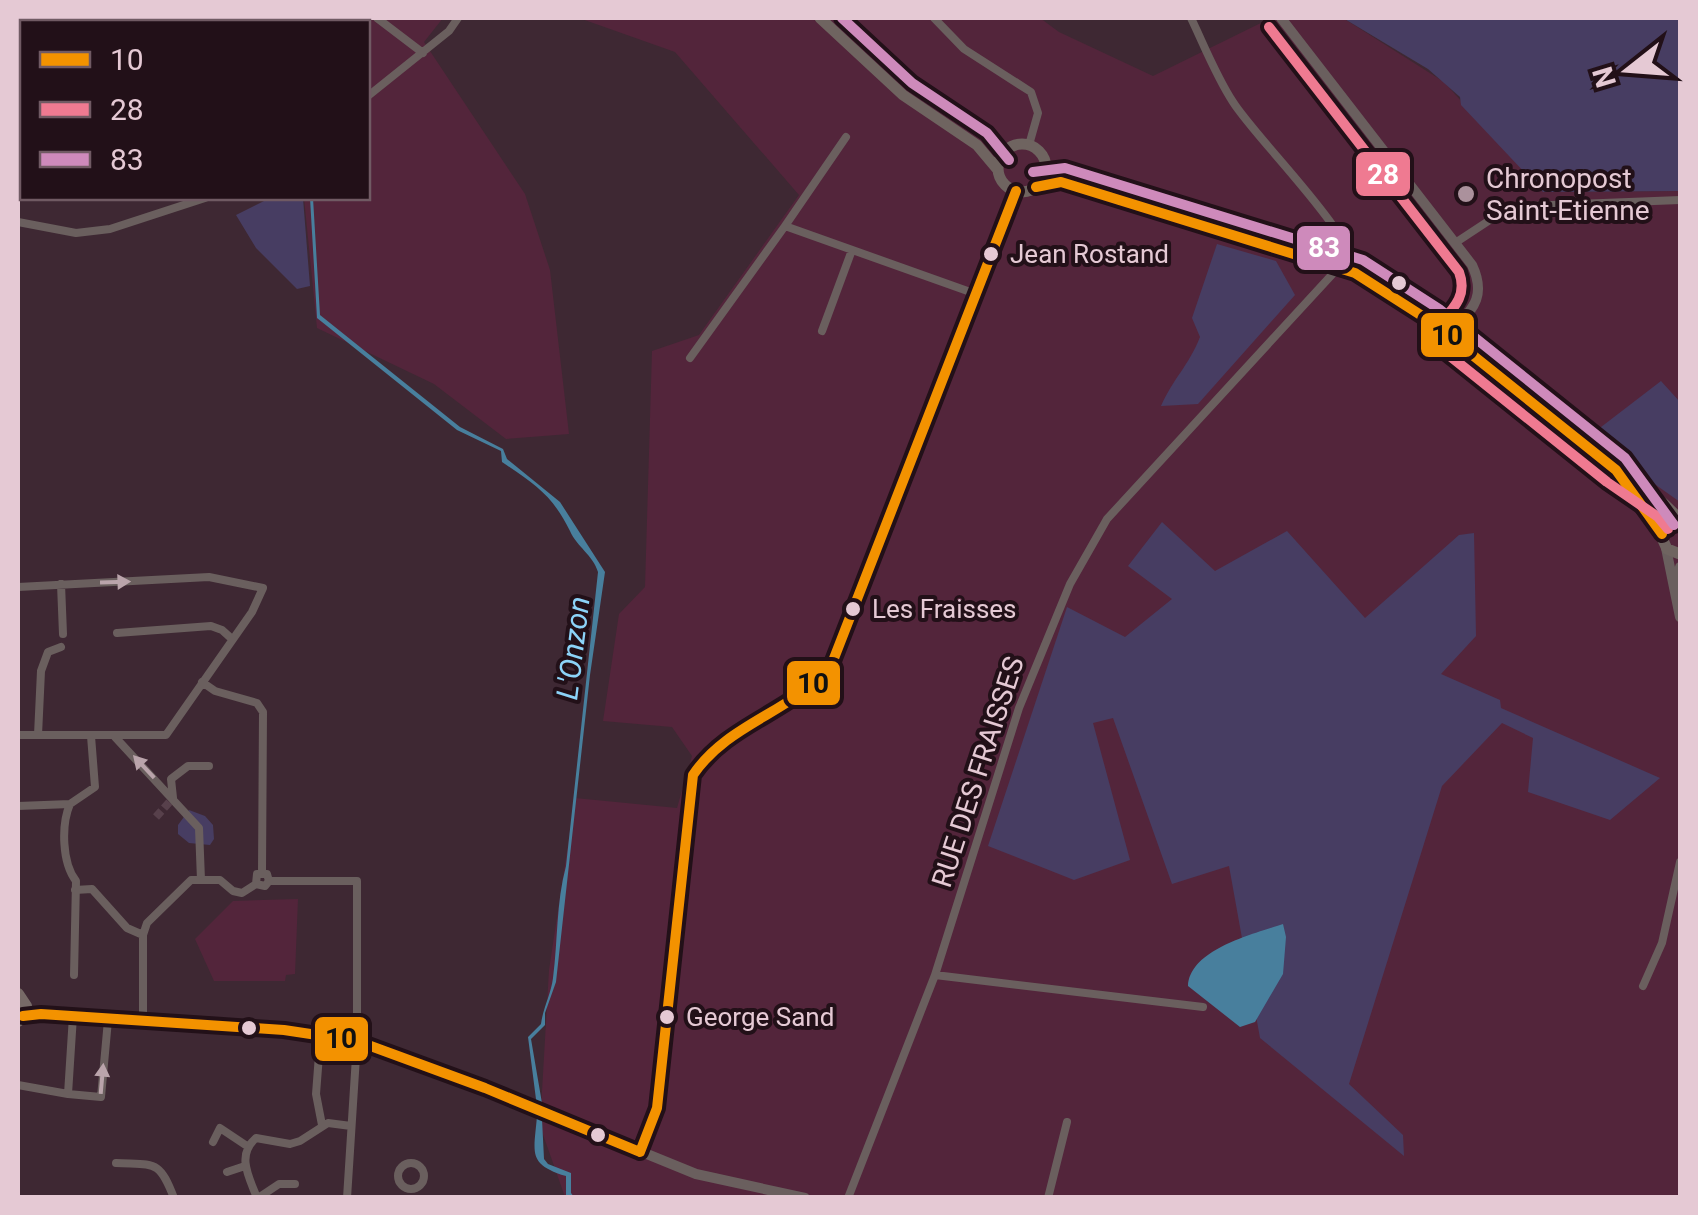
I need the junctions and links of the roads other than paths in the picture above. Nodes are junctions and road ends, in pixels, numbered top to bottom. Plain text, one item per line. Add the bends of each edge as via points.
1 (377, 18) edge
2 (458, 18) edge
3 (820, 18) edge
4 (934, 18) edge
5 (1191, 18) edge
6 (1281, 18) edge
7 (423, 53) junction
8 (370, 94) edge
9 (846, 138) dead end
10 (977, 144) junction
11 (1029, 145) junction
12 (1009, 148) junction
13 (1046, 166) junction
14 (998, 170) junction
15 (1061, 182) junction
16 (1036, 187) junction
17 (1016, 191) junction
18 (199, 200) edge
19 (1680, 200) edge
20 (18, 222) edge
21 (785, 226) junction
22 (1455, 243) junction
23 (852, 250) junction
24 (1338, 266) junction
25 (1355, 274) junction
26 (976, 294) junction
27 (822, 331) dead end
28 (1449, 336) junction
29 (690, 358) dead end
30 (1616, 470) junction
31 (1680, 519) edge
32 (1662, 534) junction
33 (1666, 548) junction
34 (1680, 554) edge
35 (1680, 567) edge
36 (61, 584) junction
37 (18, 587) edge
38 (1675, 590) junction
39 (1680, 618) edge
40 (117, 633) dead end
41 (62, 634) dead end
42 (232, 639) junction
43 (61, 647) dead end
44 (202, 682) junction
45 (18, 735) edge
46 (38, 736) junction
47 (91, 736) junction
48 (115, 736) junction
49 (209, 766) dead end
50 (172, 798) junction
51 (70, 804) junction
52 (18, 806) edge
53 (1680, 862) edge
54 (262, 872) junction
55 (201, 880) junction
56 (269, 880) junction
57 (256, 884) junction
58 (75, 890) junction
59 (143, 935) junction
60 (74, 975) dead end
61 (936, 975) junction
62 (1643, 986) dead end
63 (18, 994) edge
64 (1203, 1007) dead end
65 (22, 1014) edge
66 (74, 1016) junction
67 (108, 1020) junction
68 (143, 1023) junction
69 (357, 1041) junction
70 (319, 1054) dead end
71 (18, 1085) edge
72 (68, 1094) junction
73 (1067, 1122) dead end
74 (322, 1125) junction
75 (351, 1126) junction
76 (213, 1142) dead end
77 (246, 1146) junction
78 (640, 1152) junction
79 (116, 1163) dead end
80 (246, 1166) junction
81 (226, 1172) dead end
82 (295, 1184) dead end
83 (174, 1198) edge
84 (258, 1198) edge
85 (347, 1198) edge
86 (804, 1198) edge
87 (848, 1198) edge
88 (1048, 1198) edge

1 - 7 street
2 - 7 street
3 - 10 main road via 903,94
4 - 11 street via 964,49 1031,92 1038,113
5 - 25 street via 1232,102 1352,254
6 - 22 street
7 - 8 street
9 - 21 street
10 - 12 main road
10 - 14 main road
11 - 12 main road
11 - 13 main road
12 - 14 main road
13 - 15 main road
13 - 16 main road
14 - 17 main road
15 - 16 main road
15 - 24 main road
16 - 17 main road
17 - 26 street
18 - 20 street via 110,229 76,232
19 - 22 street via 1526,206
21 - 23 street
21 - 29 street
22 - 28 street via 1480,281 1478,296
23 - 26 street
23 - 27 street
24 - 25 main road
24 - 61 street, RUE DES FRAISSES via 1107,519 1070,584 1019,708
25 - 28 main road
26 - 78 street via 831,666 809,692 719,741 693,775 656,1108
28 - 30 main road
30 - 31 main road
30 - 32 main road
31 - 32 main road
32 - 33 main road
33 - 34 main road
33 - 38 street
35 - 38 street
36 - 37 street
36 - 41 street
36 -> 42 street via 209,577 263,588
38 - 39 street
40 - 42 street via 211,626
42 - 44 street
43 - 46 street via 48,652 41,671
44 - 48 street via 166,735
44 - 54 street via 258,703 263,712
45 - 46 street
46 - 47 street
47 - 48 street
47 - 51 street via 95,787
50 -> 48 street
49 - 50 street via 188,766 171,779
50 - 55 street via 199,828
51 - 52 street
51 - 58 street via 66,868
53 - 62 street via 1662,942
54 - 56 street
54 - 57 street
55 - 57 street via 220,880 242,893
55 - 59 street via 191,880
56 - 57 street
56 - 69 street via 357,881
58 - 59 street via 92,889 127,928
58 - 60 street
59 - 68 street
61 - 64 street
61 - 87 street, RUE DES FRAISSES
63 - 65 main road
65 - 66 street
66 - 67 street
66 - 72 street
67 - 68 street
72 -> 67 street via 100,1098
68 - 69 street
69 - 75 street
69 - 78 street
70 - 74 street
71 - 72 street
73 - 88 street
74 - 75 street
74 - 77 street via 290,1144 256,1138
75 - 85 street
76 - 77 street via 220,1128
77 - 80 street
78 - 86 street via 696,1174
79 - 83 street via 154,1165
80 - 81 street
80 - 84 street
82 - 84 street via 279,1184

